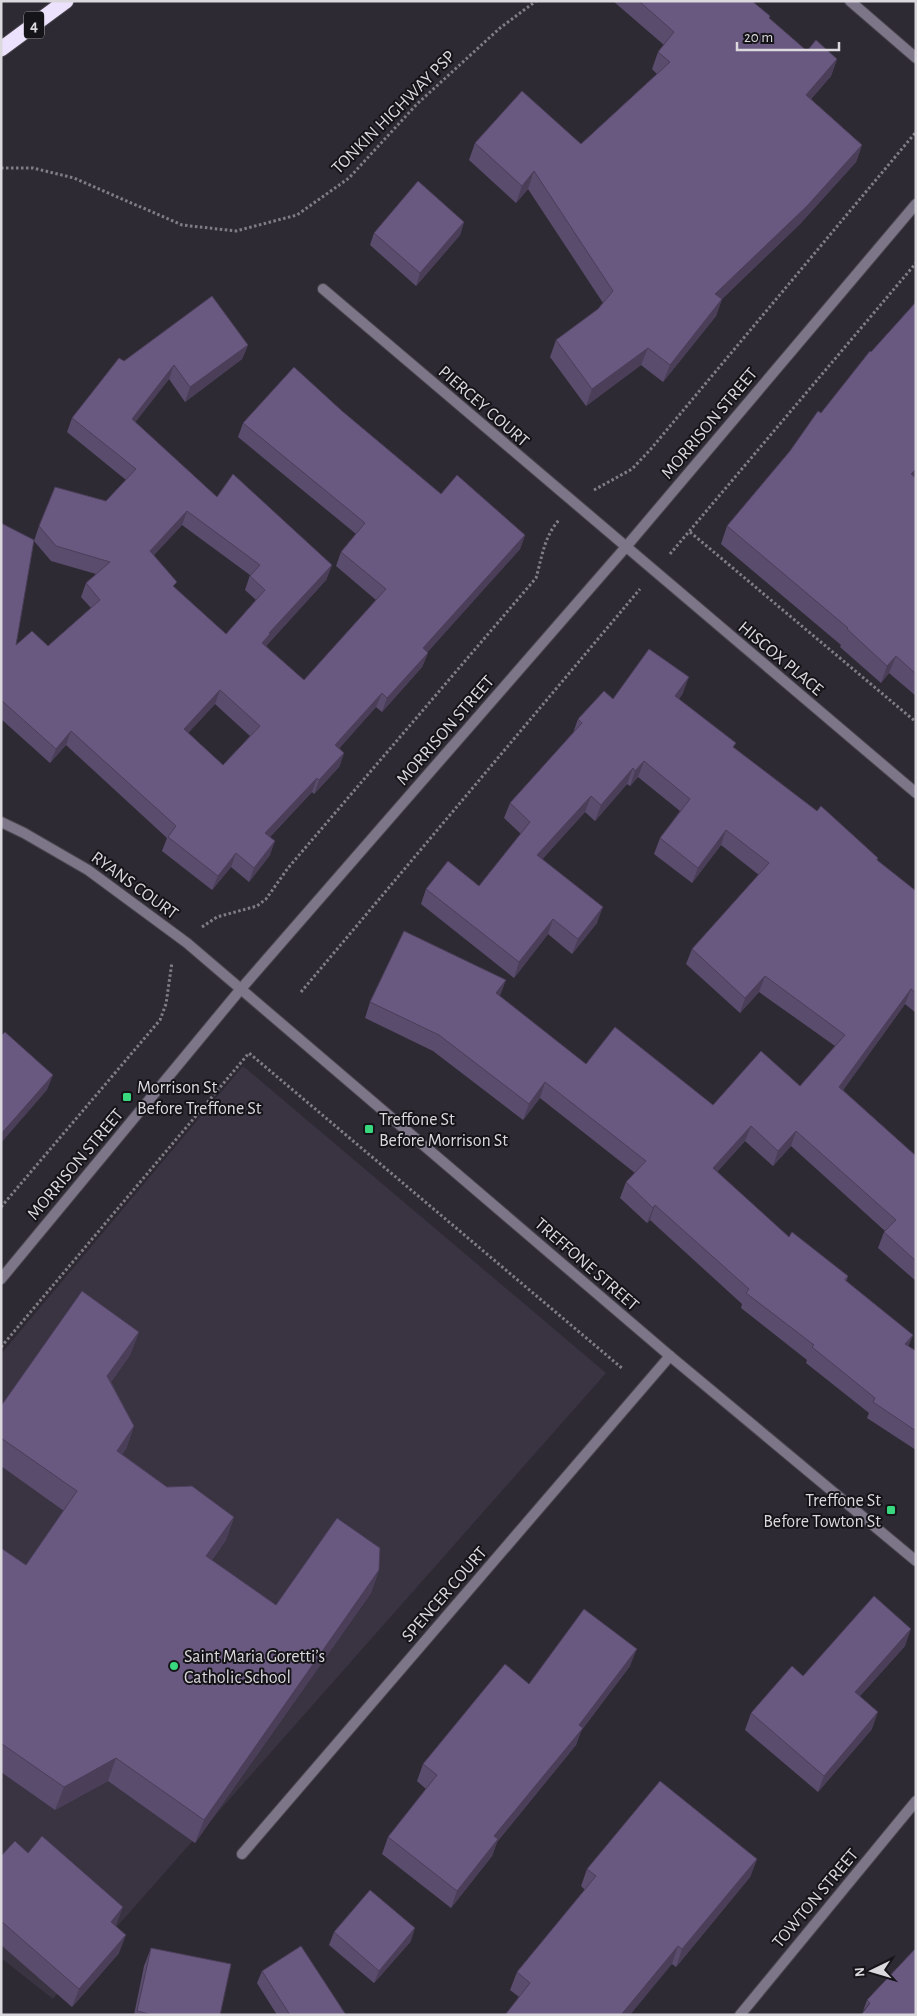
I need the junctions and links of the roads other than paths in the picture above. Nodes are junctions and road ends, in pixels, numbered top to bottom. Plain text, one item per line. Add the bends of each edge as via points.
1 (66, 1) edge
2 (850, 1) edge
3 (1, 49) edge
4 (916, 58) edge
5 (916, 204) edge
6 (323, 289) dead end
7 (625, 548) junction
8 (916, 793) edge
9 (1, 822) edge
10 (240, 990) junction
11 (1, 1279) edge
12 (670, 1356) junction
13 (916, 1561) edge
14 (916, 1801) edge
15 (242, 1854) dead end
16 (740, 2015) edge

1 - 3 highway, 4
2 - 4 street
5 - 7 street, MORRISON STREET
6 - 7 street, PIERCEY COURT
7 - 8 street, HISCOX PLACE
7 - 10 street, MORRISON STREET
9 - 10 street, RYANS COURT via 88,870 187,943
10 - 11 street, MORRISON STREET
10 - 12 street, TREFFONE STREET
12 - 13 street, TREFFONE STREET
12 - 15 street, SPENCER COURT
14 - 16 street, TOWTON STREET

